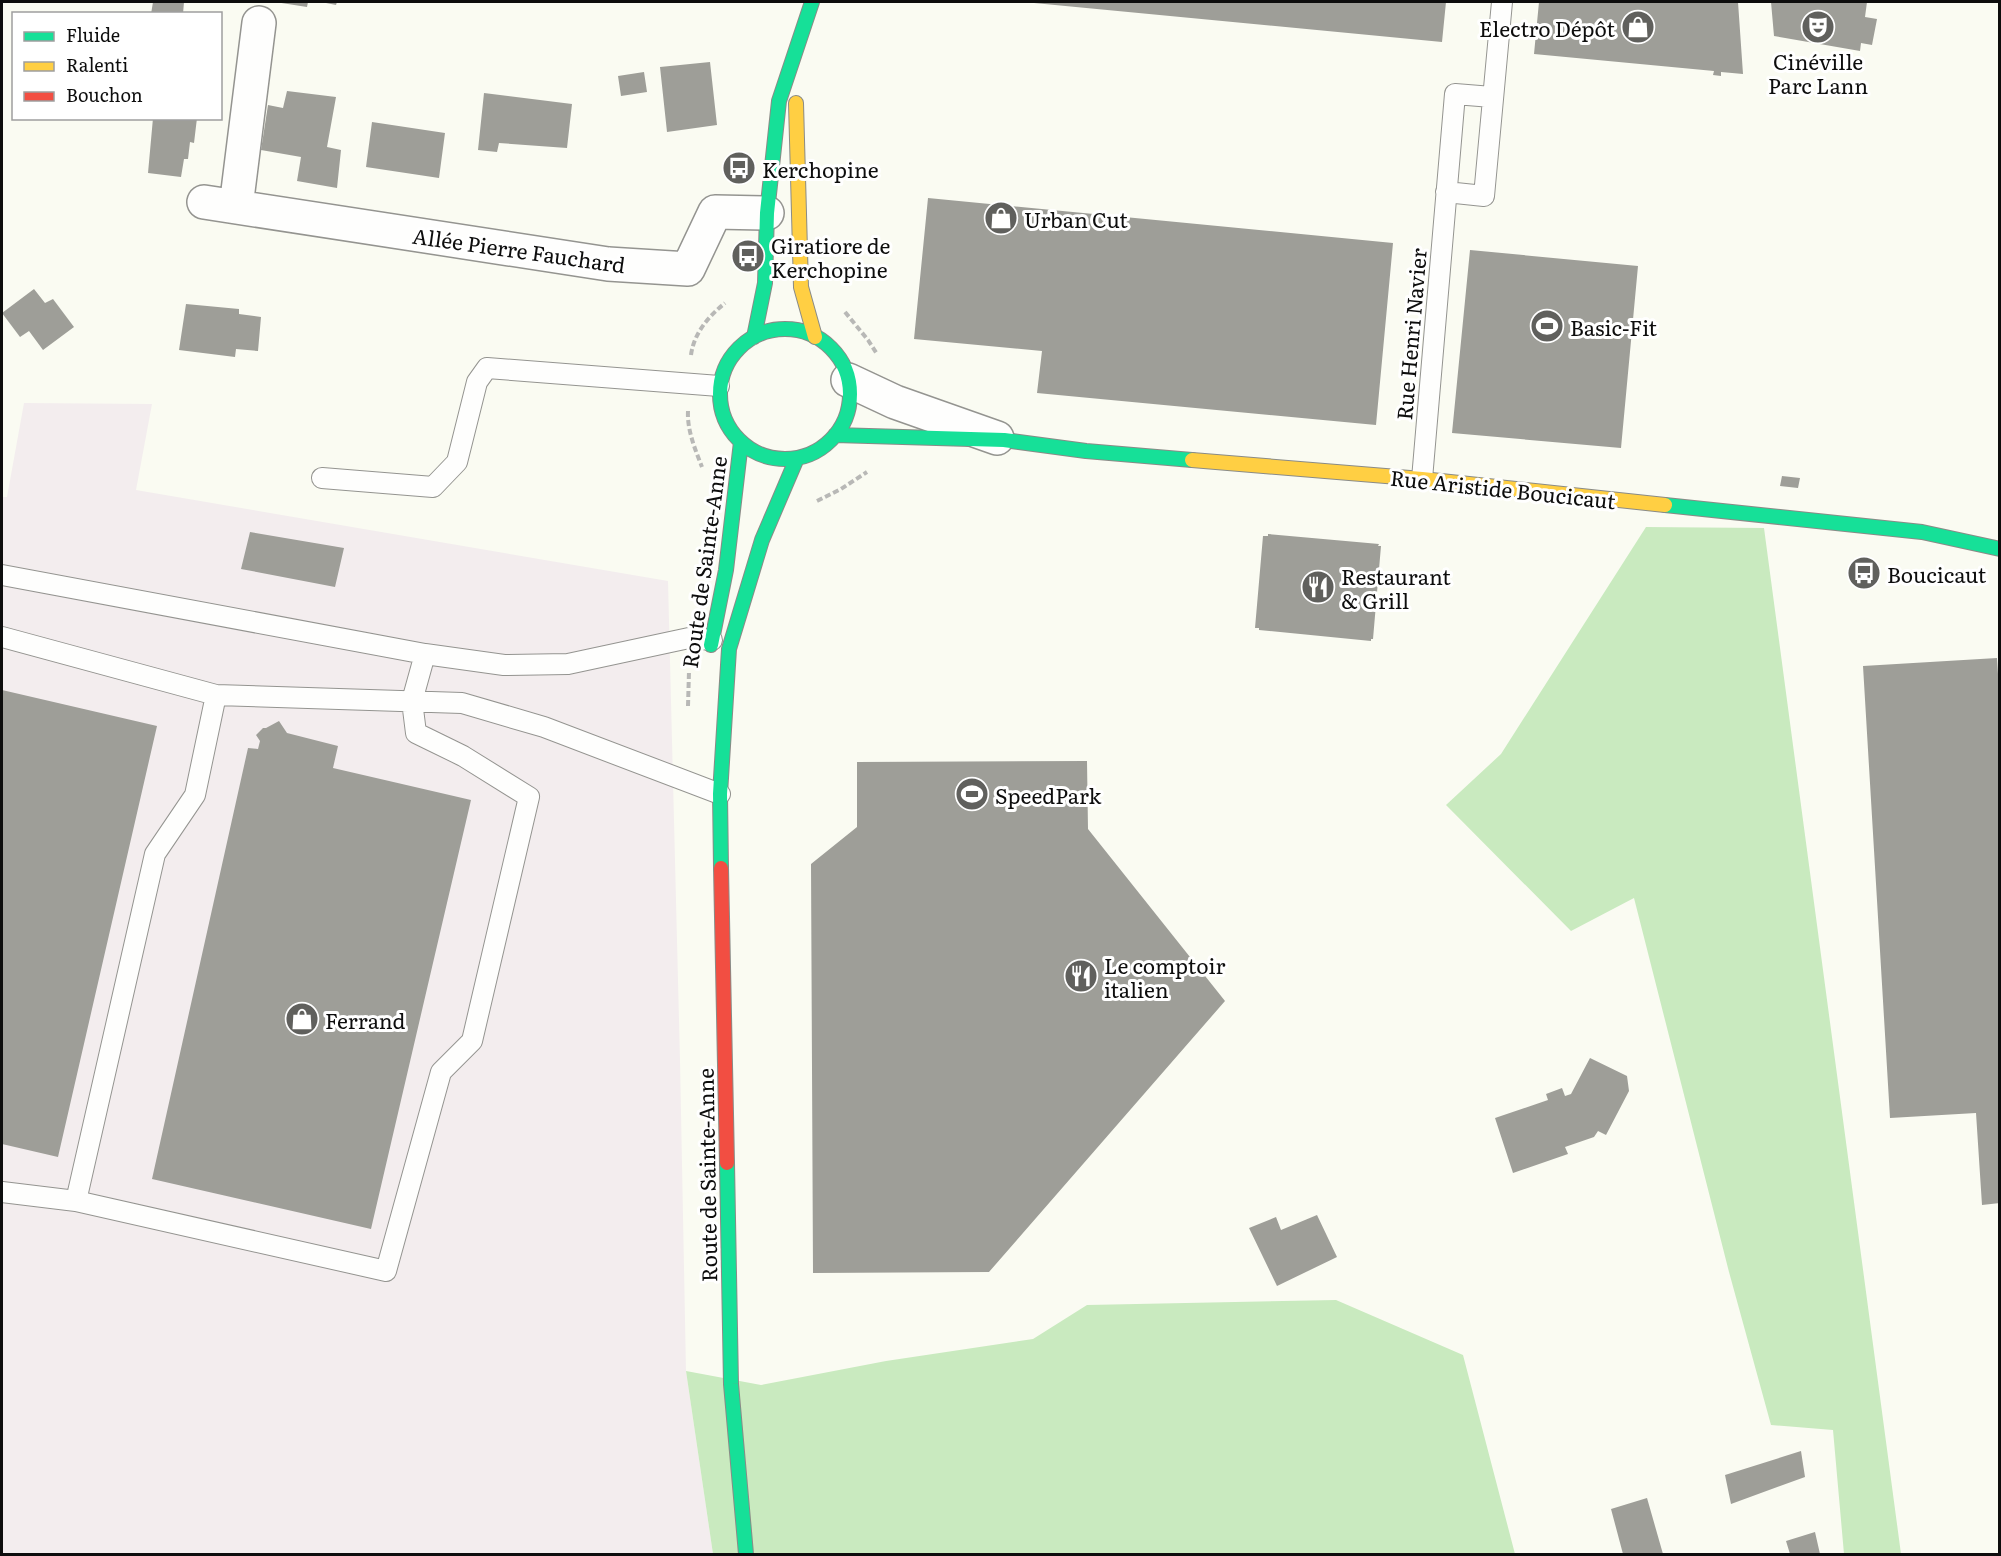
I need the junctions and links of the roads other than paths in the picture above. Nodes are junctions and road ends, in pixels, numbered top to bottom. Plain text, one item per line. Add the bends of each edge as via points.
1 (812, 2) edge
2 (1502, 2) edge
3 (259, 23) dead end
4 (799, 42) junction
5 (1492, 97) junction
6 (1446, 192) junction
7 (204, 202) dead end
8 (236, 207) junction
9 (767, 213) junction
10 (754, 337) junction
11 (815, 337) junction
12 (848, 380) junction
13 (719, 386) junction
14 (836, 435) junction
15 (1004, 440) junction
16 (741, 442) junction
17 (797, 458) junction
18 (322, 478) dead end
19 (1422, 479) junction
20 (2000, 549) edge
21 (2, 575) edge
22 (2, 637) edge
23 (712, 640) junction
24 (425, 654) junction
25 (709, 663) dead end
26 (216, 695) junction
27 (412, 701) junction
28 (710, 718) dead end
29 (720, 794) junction
30 (2, 1192) edge
31 (76, 1201) junction
32 (746, 1554) edge

1 - 4 main road
2 - 5 lane
3 - 8 street
4 - 9 main road via 779,101
4 - 11 main road via 796,107 801,287
5 - 6 lane, Rue Henri Navier via 1455,94
5 - 6 lane via 1484,196
6 - 19 lane, Rue Henri Navier
7 - 8 street, Allée Pierre Fauchard
8 - 9 street, Allée Pierre Fauchard via 608,264 688,269 715,212
9 - 10 main road via 765,283
10 - 11 main road via 774,330 795,330
10 - 13 main road via 727,364
11 - 12 main road via 831,348
12 - 14 main road via 850,400
12 - 15 street, Rue Aristide Boucicaut via 895,402
13 - 16 main road via 728,425
13 - 18 lane via 487,368 477,382 457,462 433,487
14 - 15 main road, Rue Aristide Boucicaut
14 - 17 main road via 818,450
15 - 19 main road, Rue Aristide Boucicaut via 1086,451
16 - 17 main road via 777,459
16 - 23 main road, Route de Sainte-Anne via 726,570
17 - 29 main road, Route de Sainte-Anne via 762,540 729,649
19 - 20 main road, Rue Aristide Boucicaut via 1922,532
21 - 24 lane
22 - 26 lane
23 - 24 lane via 689,638 568,664 504,665
23 - 25 main road, Route de Sainte-Anne
24 - 27 lane
26 - 27 lane
26 - 31 lane via 195,795 155,854
27 - 29 lane via 462,703 544,727
27 - 31 lane via 416,733 463,756 529,797 472,1041 441,1072 386,1271
28 - 29 main road, Route de Sainte-Anne
29 - 32 main road, Route de Sainte-Anne via 731,1384
30 - 31 lane

